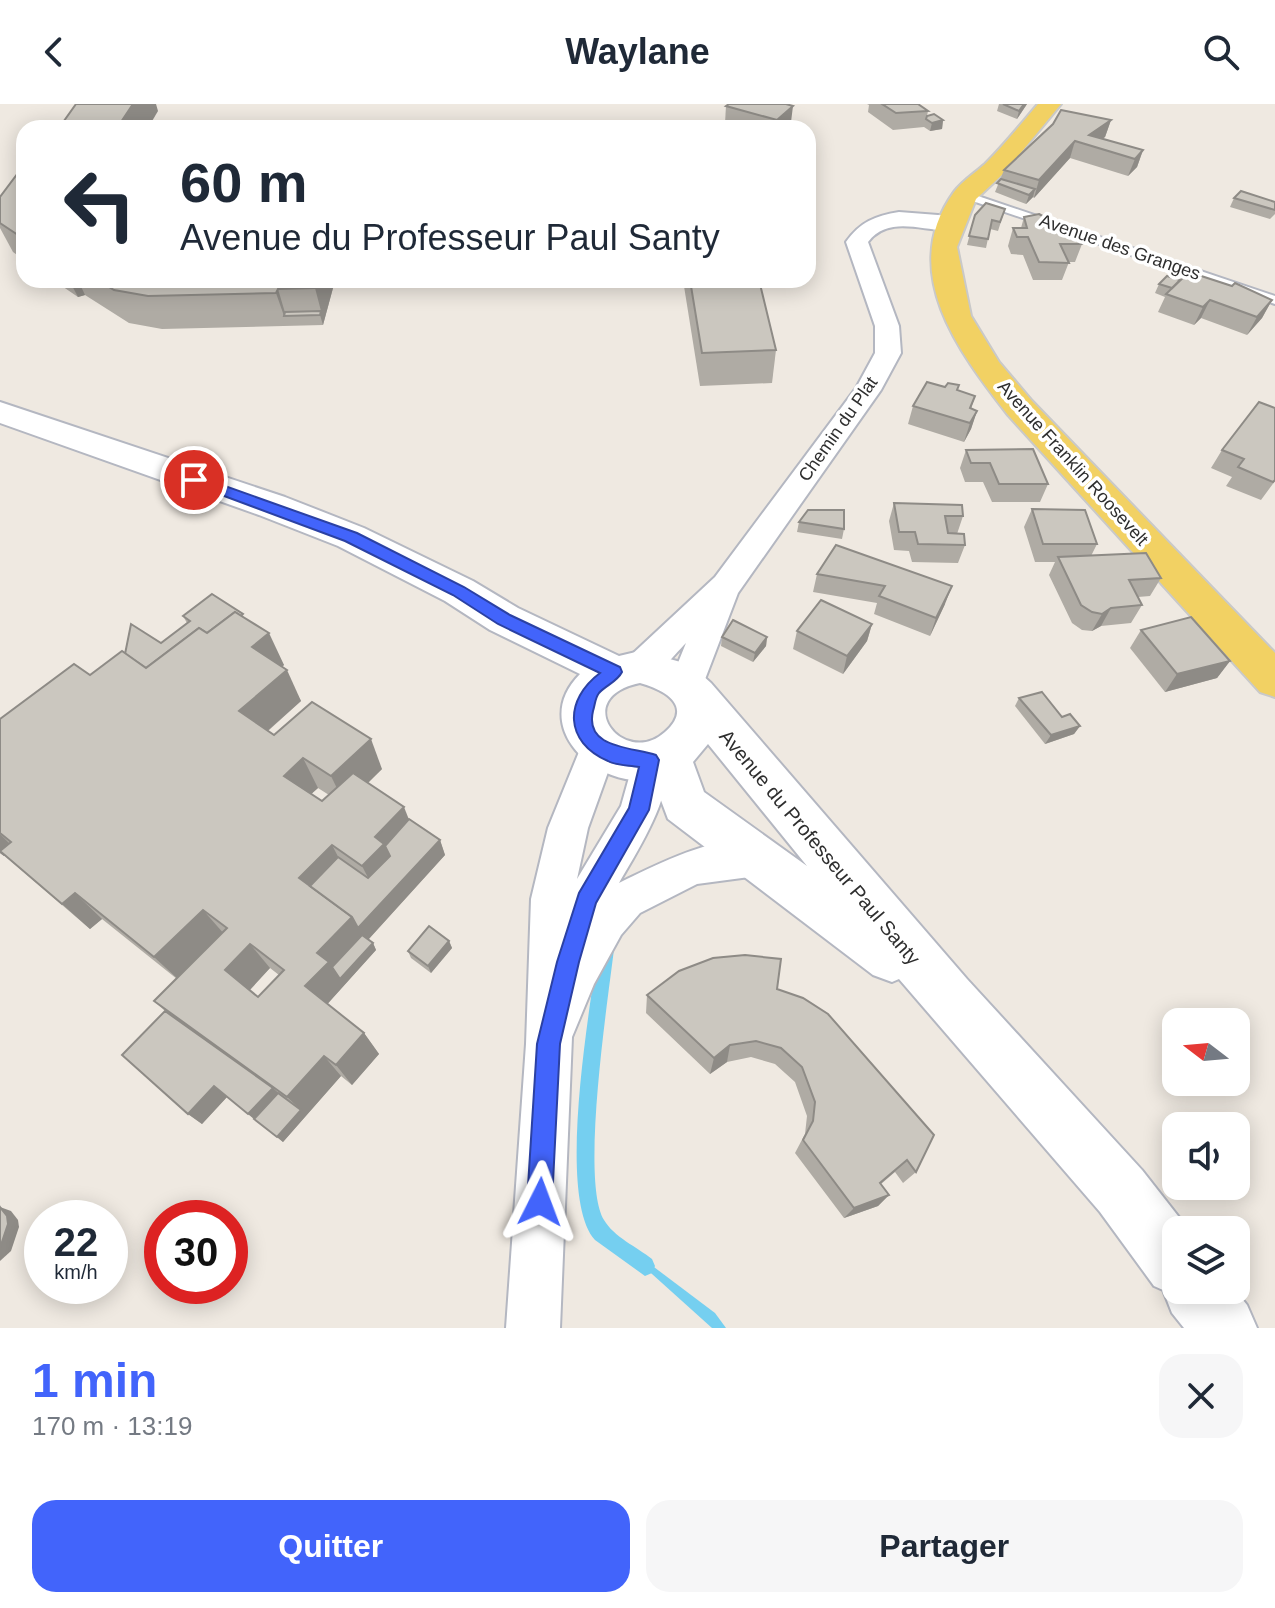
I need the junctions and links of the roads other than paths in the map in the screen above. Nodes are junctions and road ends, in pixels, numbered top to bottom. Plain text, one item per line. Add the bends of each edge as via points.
1 (1050, 104) edge
2 (958, 209) junction
3 (1275, 300) edge
4 (0, 412) edge
5 (726, 585) junction
6 (614, 677) junction
7 (1275, 680) edge
8 (690, 690) junction
9 (599, 747) junction
10 (659, 758) junction
11 (757, 858) junction
12 (948, 998) junction
13 (549, 1044) junction
14 (1162, 1245) edge
15 (1206, 1304) edge
16 (533, 1328) edge
17 (1224, 1328) edge

1 - 2 main road
2 - 3 lane, Avenue des Granges
2 - 5 street, Chemin du Plat via 881,222 863,231 857,242 887,326 888,353 868,390
2 - 7 main road, Avenue Franklin Roosevelt via 943,247 956,316 986,366
4 - 6 main road, Avenue du Professeur Paul Santy via 351,537
5 - 6 street, Chemin du Plat
5 - 8 street
6 - 8 main road, Avenue du Professeur Paul Santy via 665,672
6 - 9 main road via 582,720
8 - 10 main road, Avenue du Professeur Paul Santy via 699,722 687,741
8 - 12 main road, Avenue du Professeur Paul Santy
9 - 10 main road via 623,758
9 - 13 street via 556,875
10 - 11 main road, Avenue du Professeur Paul Santy via 685,805
10 - 13 street via 639,810 587,900
11 - 12 main road, Avenue du Professeur Paul Santy
11 - 13 street via 692,867 625,900 606,921 576,974
12 - 14 main road, Avenue du Professeur Paul Santy via 1121,1191
13 - 16 street
15 - 17 main road

